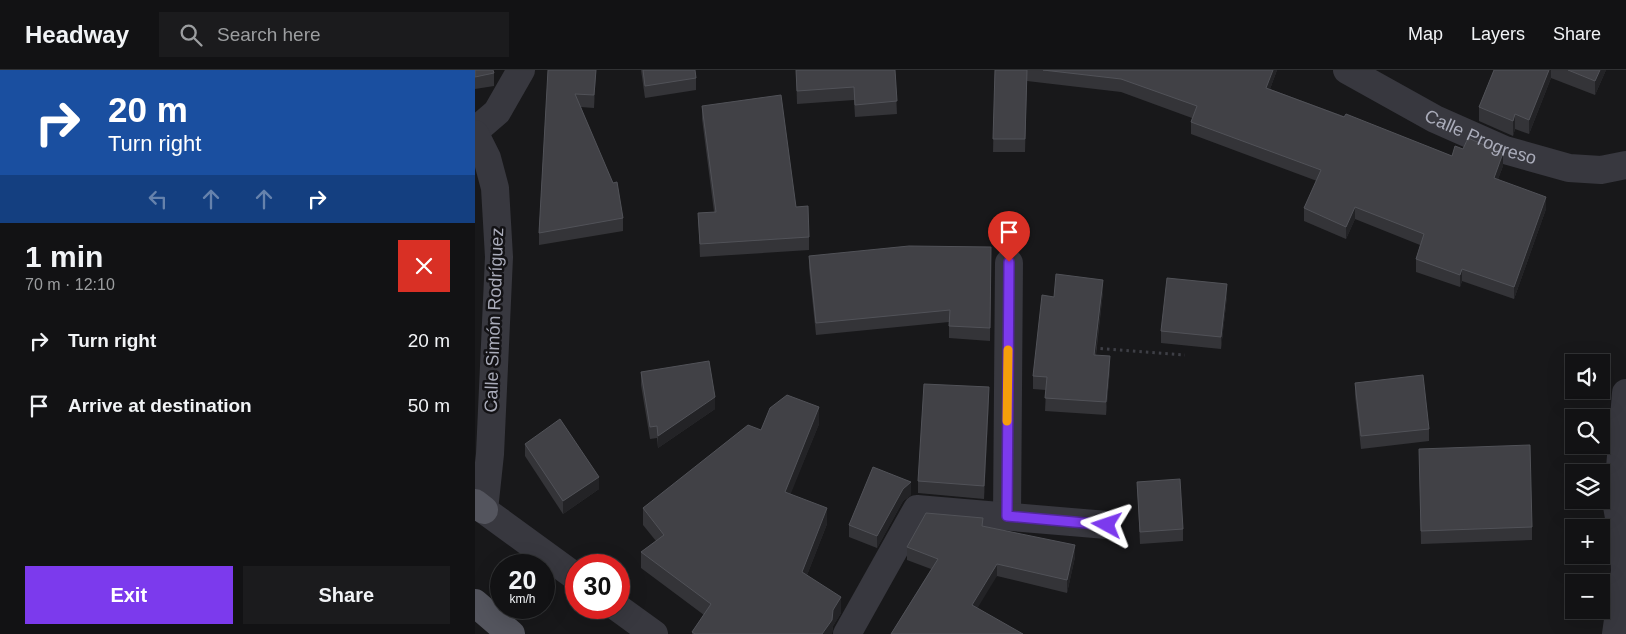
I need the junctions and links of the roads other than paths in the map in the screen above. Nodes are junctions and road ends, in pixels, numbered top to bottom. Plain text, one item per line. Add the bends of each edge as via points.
1 (521, 70) edge
2 (1347, 70) edge
3 (475, 132) edge
4 (1626, 165) edge
5 (1009, 262) dead end
6 (1626, 394) edge
7 (479, 507) edge
8 (1007, 516) junction
9 (1107, 525) dead end
10 (1625, 546) edge
11 (565, 569) edge
12 (475, 603) edge
13 (630, 617) edge
14 (511, 634) edge
15 (654, 634) edge
16 (847, 634) edge
17 (1616, 634) edge

1 - 3 street via 497,112
2 - 4 street, Calle Progreso via 1435,119 1505,150 1569,168 1601,170
3 - 7 street, Calle Simón Rodríguez via 487,158 495,188 499,257 490,454
5 - 8 street
6 - 10 street via 1617,506
7 - 11 street
8 - 9 street
8 - 16 street via 917,509
10 - 17 street via 1625,571
12 - 14 main road
13 - 15 street

